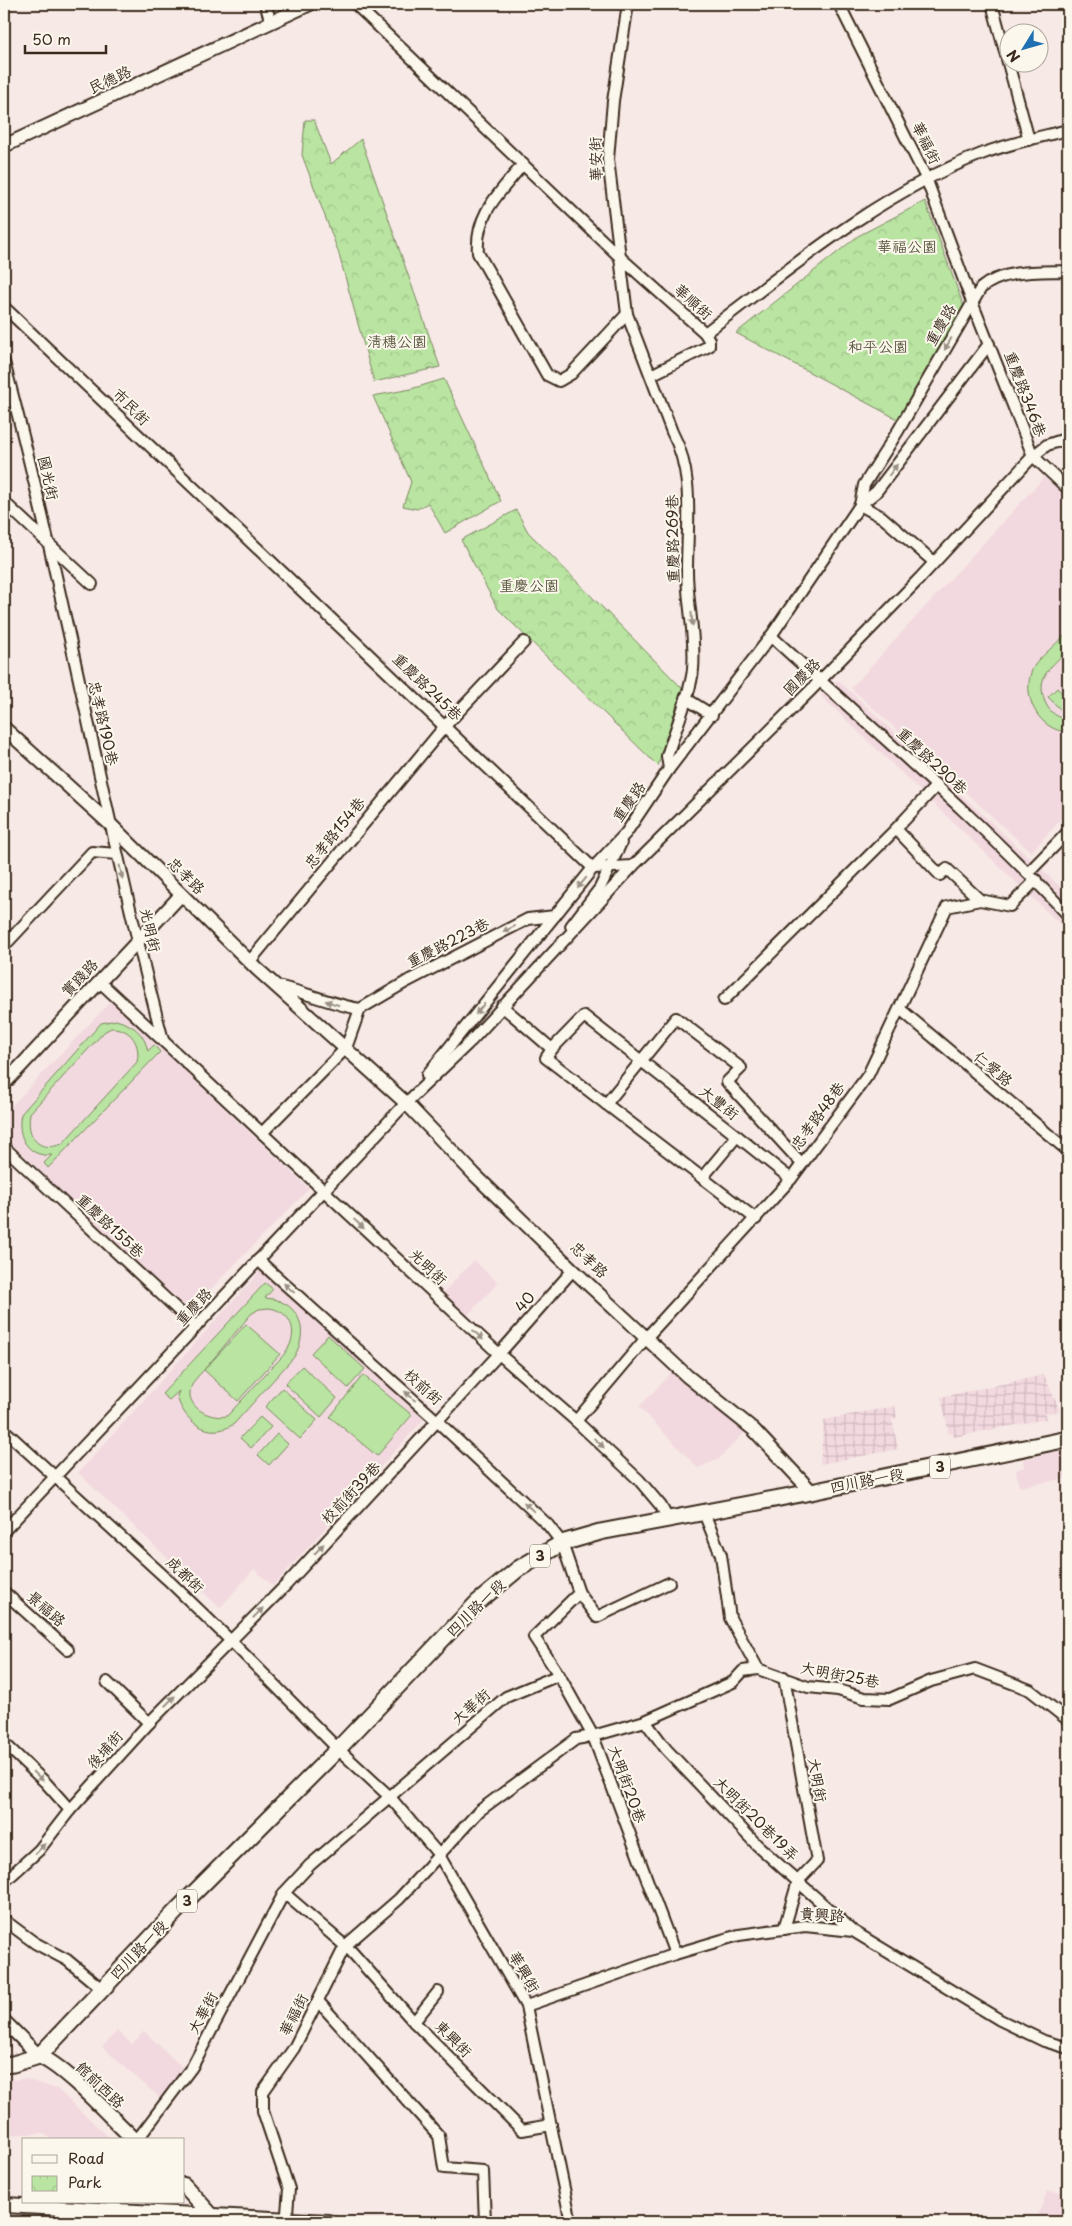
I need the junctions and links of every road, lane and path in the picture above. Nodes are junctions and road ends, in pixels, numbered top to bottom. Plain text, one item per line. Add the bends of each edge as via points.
1 (265, 4) edge
2 (310, 4) edge
3 (355, 4) edge
4 (628, 4) edge
5 (839, 4) edge
6 (992, 4) edge
7 (271, 22) junction
8 (1068, 130) edge
9 (1029, 140) junction
10 (4, 146) edge
11 (524, 164) junction
12 (926, 178) junction
13 (622, 259) junction
14 (1068, 271) edge
15 (972, 302) junction
16 (4, 306) edge
17 (627, 314) junction
18 (705, 333) junction
19 (989, 344) junction
20 (4, 362) edge
21 (651, 375) junction
22 (1068, 438) edge
23 (1033, 456) junction
24 (1068, 489) edge
25 (4, 502) edge
26 (860, 505) junction
27 (237, 529) joint
28 (49, 544) junction
29 (934, 562) junction
30 (92, 584) dead end
31 (66, 627) joint
32 (771, 636) junction
33 (524, 642) dead end
34 (821, 680) junction
35 (685, 698) junction
36 (712, 715) junction
37 (445, 726) junction
38 (4, 728) edge
39 (669, 769) junction
40 (937, 786) junction
41 (111, 825) junction
42 (896, 829) junction
43 (1068, 832) edge
44 (626, 833) junction
45 (117, 854) junction
46 (633, 866) junction
47 (593, 868) junction
48 (610, 868) junction
49 (1029, 872) junction
50 (1036, 880) junction
51 (181, 895) junction
52 (980, 900) junction
53 (1068, 915) edge
54 (555, 916) junction
55 (5, 941) edge
56 (136, 942) junction
57 (561, 943) junction
58 (250, 961) junction
59 (100, 982) junction
60 (276, 986) junction
61 (724, 1000) dead end
62 (502, 1006) junction
63 (360, 1009) junction
64 (900, 1009) junction
65 (163, 1041) junction
66 (346, 1048) junction
67 (552, 1050) junction
68 (640, 1060) junction
69 (4, 1084) edge
70 (406, 1102) junction
71 (606, 1104) junction
72 (262, 1133) junction
73 (737, 1136) junction
74 (4, 1147) edge
75 (1068, 1150) edge
76 (802, 1164) junction
77 (702, 1178) junction
78 (791, 1179) junction
79 (323, 1190) junction
80 (756, 1219) junction
81 (258, 1260) junction
82 (574, 1270) junction
83 (196, 1326) junction
84 (646, 1338) junction
85 (499, 1354) junction
86 (437, 1420) junction
87 (576, 1422) junction
88 (4, 1430) edge
89 (1068, 1439) edge
90 (55, 1477) junction
91 (812, 1492) junction
92 (704, 1513) junction
93 (668, 1519) junction
94 (4, 1531) edge
95 (562, 1543) junction
96 (669, 1583) dead end
97 (4, 1592) edge
98 (579, 1593) junction
99 (230, 1640) junction
100 (68, 1650) dead end
101 (758, 1669) junction
102 (559, 1676) junction
103 (784, 1677) junction
104 (107, 1682) dead end
105 (1068, 1720) edge
106 (645, 1721) junction
107 (150, 1722) junction
108 (594, 1736) junction
109 (4, 1743) edge
110 (338, 1749) junction
111 (389, 1796) junction
112 (70, 1810) junction
113 (439, 1855) junction
114 (5, 1879) edge
115 (798, 1881) junction
116 (284, 1893) junction
117 (4, 1920) edge
118 (784, 1929) junction
119 (853, 1932) junction
120 (345, 1946) junction
121 (675, 1954) junction
122 (102, 1990) junction
123 (438, 1992) dead end
124 (318, 2001) junction
125 (526, 2006) junction
126 (4, 2022) edge
127 (414, 2022) junction
128 (1068, 2048) edge
129 (40, 2056) junction
130 (4, 2065) edge
131 (551, 2125) junction
132 (134, 2138) edge
133 (138, 2138) edge
134 (185, 2186) edge
135 (4, 2205) edge
136 (212, 2219) edge
137 (288, 2220) junction
138 (330, 2222) edge
139 (485, 2222) edge
140 (571, 2222) edge

1 - 7 street
2 - 7 street, 民德路
3 - 11 street, 華順街
4 - 13 street, 華安街 via 608,159
5 - 12 street, 華福街
6 - 9 street
7 - 10 street, 民德路
8 - 9 street, 華順街
9 - 12 street, 華順街 via 985,152
11 - 13 street, 華順街
11 - 17 street via 486,210 477,237 478,253 547,375 559,381 571,374
12 - 15 street, 華福街
12 - 18 street, 華順街 via 845,227
13 - 17 street, 華安街
13 - 18 street, 華順街
14 - 15 street via 1025,272 995,279 981,288
15 - 19 street, 重慶路
15 -> 26 street, 重慶路 via 864,486
16 - 27 street, 市民街
17 - 21 street, 重慶路269巷
18 - 21 street via 709,346
19 - 23 street, 重慶路346巷
26 -> 19 street, 重慶路 via 876,492
20 - 28 street, 國光街
21 -> 35 street, 重慶路269巷 via 678,443 688,491 687,571 694,645 693,671
22 - 23 street, 國慶路 via 1047,445
23 - 24 street
23 - 29 street, 國慶路
25 - 28 street
26 - 29 street via 882,517
26 - 32 street, 重慶路
27 - 37 street, 重慶路245巷
28 - 30 street
28 - 31 street, 國光街
29 - 34 street, 國慶路
31 - 41 street, 忠孝路190巷
32 - 34 street, 重慶路290巷
32 - 36 street, 重慶路
33 - 37 street, 忠孝路154巷
34 - 40 street, 重慶路290巷
34 - 46 street, 國慶路
35 - 36 street
35 - 39 street, 重慶路269巷 via 666,756
36 - 39 street, 重慶路
37 - 47 street, 重慶路245巷
37 - 58 street, 忠孝路154巷
38 - 41 street, 忠孝路
39 - 44 street, 重慶路
40 - 42 street
40 - 49 street, 重慶路290巷
41 - 45 street, 光明街
41 - 51 street, 忠孝路
42 - 52 street via 940,875 947,869
42 - 61 street
43 - 49 street
44 - 47 street, 重慶路
44 - 48 street
45 - 55 street via 92,852
45 -> 56 street, 光明街
46 - 48 street
46 - 57 street, 國慶路
47 - 48 street
47 -> 54 street, 重慶路
48 - 57 street via 600,888 577,916
49 - 50 street, 重慶路290巷
50 - 52 street via 1010,906
50 - 53 street, 重慶路290巷
51 - 56 street, 實踐路
51 - 58 street, 忠孝路
52 - 64 street, 忠孝路48巷 via 947,907
54 -> 63 street, 重慶路223巷 via 528,919
54 -> 70 street, 重慶路
56 - 59 street, 實踐路
56 - 65 street, 光明街
57 - 62 street, 重慶路
58 - 60 street, 忠孝路
59 - 65 street, 光明街
59 - 69 street, 實踐路
63 -> 60 street
60 - 66 street, 忠孝路
62 - 67 street
62 - 70 street, 重慶路 via 471,1041
63 - 66 street
64 - 75 street, 仁愛路
64 - 76 street, 忠孝路48巷 via 868,1075
65 - 72 street, 光明街
66 - 70 street, 忠孝路
66 - 72 street
67 - 68 street, 大豐街 via 584,1016
67 - 71 street via 546,1058
68 - 71 street
68 - 73 street, 大豐街
68 - 76 street via 676,1018 742,1068 727,1082
70 - 79 street, 重慶路
70 - 82 street, 忠孝路 via 475,1175
71 - 77 street
72 - 79 street, 光明街
73 - 77 street, 大豐街
73 - 78 street
74 - 83 street, 重慶路155巷
76 - 78 street, 忠孝路48巷
77 - 80 street
78 - 80 street, 忠孝路48巷
79 - 81 street, 重慶路
79 -> 85 street, 光明街
80 - 84 street, 忠孝路48巷
81 - 83 street, 重慶路
86 -> 81 street, 校前街
82 - 84 street, 忠孝路
82 - 85 street, 40
83 - 90 street, 重慶路
84 - 87 street, 忠孝路48巷
84 - 91 street, 忠孝路 via 753,1429
85 - 86 street, 40
85 - 87 street, 光明街
95 -> 86 street, 校前街 via 548,1525
99 -> 86 street, 校前街39巷 via 286,1585
87 -> 93 street, 光明街 via 639,1480
88 - 90 street, 成都街
89 - 91 main road, 四川路一段 / 3
90 - 94 street, 重慶路
90 - 99 street, 成都街
91 - 92 main road, 四川路一段 / 3
92 - 93 main road, 四川路一段 / 3
92 - 101 street via 721,1555 730,1618
93 - 95 main road, 四川路一段 / 3
95 - 98 street
95 - 110 main road, 四川路一段 / 3 via 518,1568 478,1602
96 - 98 street via 597,1617
97 - 100 street, 景福路
98 - 102 street via 534,1636
107 -> 99 street, 後埔街
99 - 110 street, 成都街
101 - 103 street, 大明街25巷
101 - 106 street, 大明街20巷 via 743,1671 733,1682
102 - 108 street
102 - 111 street, 大華街 via 506,1697
103 - 105 street, 大明街25巷 via 808,1687 838,1690 864,1698 890,1699 932,1681 975,1669 1030,1690
103 - 115 street, 大明街 via 816,1861
104 - 107 street
106 - 108 street, 大明街20巷
106 - 115 street, 大明街20巷19弄 via 666,1748 751,1838
107 - 112 street, 後埔街
108 - 113 street, 華福街 via 576,1739 479,1811
108 - 121 street, 大明街20巷
109 -> 112 street
110 - 111 street
110 - 122 main road, 四川路一段 / 3
111 - 113 street, 華興街
111 - 116 street, 大華街 via 310,1865
114 -> 112 street, 後埔街 via 39,1850
113 - 120 street, 華福街 via 399,1899
113 - 125 street, 華興街
115 - 118 street
115 - 119 street, 大明街20巷19弄
116 - 120 street
116 - 133 street, 大華街 via 192,2067
117 - 122 street via 35,1943 67,1960
118 - 119 street, 貴興路 via 805,1926
118 - 121 street, 貴興路 via 739,1935
119 - 128 street, 貴興路 via 1000,2020 1044,2041
120 - 124 street, 華福街
120 - 127 street, 東興街
121 - 125 street, 貴興路
122 - 129 main road, 四川路一段 / 3
123 - 127 street
124 - 137 street, 華福街 via 294,2048 264,2092 263,2111 289,2189
124 - 139 street via 439,2136 444,2168 483,2170
125 - 131 street, 華興街
126 - 129 street
127 - 131 street, 東興街 via 522,2130
129 - 130 main road
129 - 132 main road, 館前西路 via 64,2073
131 - 140 street, 華興街
134 - 136 main road
135 - 136 main road
136 - 137 main road
137 - 138 main road

